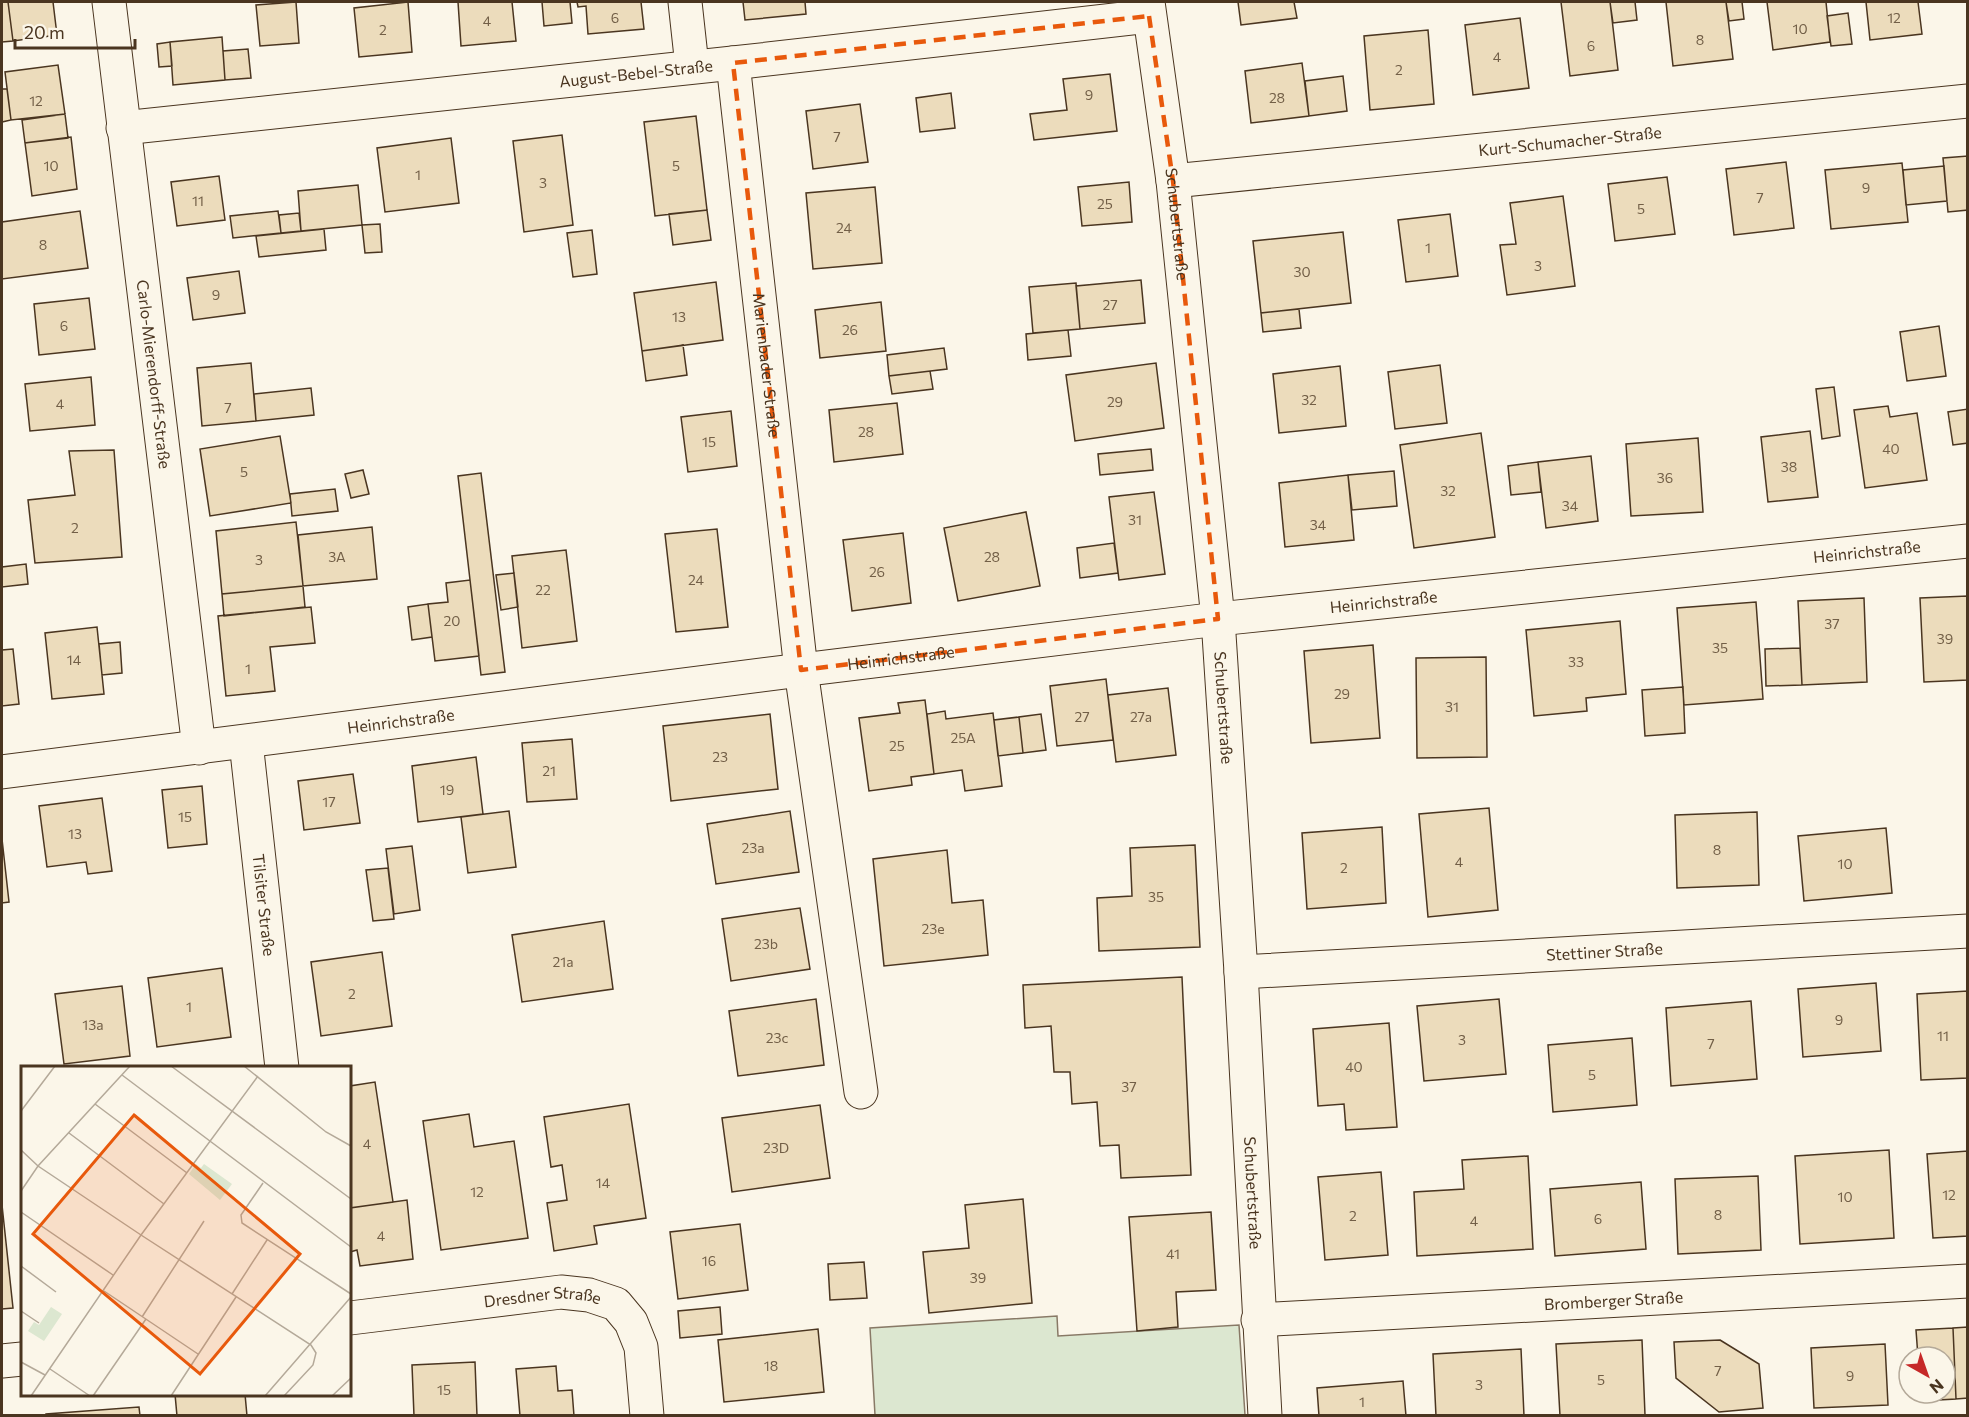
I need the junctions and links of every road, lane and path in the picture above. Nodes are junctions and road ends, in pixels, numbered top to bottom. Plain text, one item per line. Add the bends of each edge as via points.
1 (109, 2) edge
2 (686, 2) edge
3 (1149, 9) edge
4 (733, 63) junction
5 (692, 66) junction
6 (1968, 101) edge
7 (123, 128) junction
8 (1173, 181) junction
9 (1968, 541) edge
10 (1218, 619) junction
11 (801, 670) junction
12 (246, 742) junction
13 (199, 748) junction
14 (2, 772) edge
15 (1968, 931) edge
16 (1241, 972) junction
17 (282, 1066) edge
18 (861, 1092) dead end
19 (1968, 1281) edge
20 (351, 1318) edge
21 (1258, 1320) junction
22 (21, 1359) edge
23 (2, 1361) edge
24 (647, 1416) edge
25 (1264, 1416) edge

1 - 7 street, Carlo-Mierendorff-Straße
2 - 5 street
3 - 4 street, August-Bebel-Straße
3 - 8 street, Schubertstraße
4 - 5 street, August-Bebel-Straße
4 - 11 street, Marienbader Straße
5 - 7 street, August-Bebel-Straße
6 - 8 street, Kurt-Schumacher-Straße
7 - 13 street, Carlo-Mierendorff-Straße
8 - 10 street, Schubertstraße
9 - 10 street, Heinrichstraße
10 - 11 street, Heinrichstraße
10 - 16 street, Schubertstraße
11 - 12 street, Heinrichstraße
11 - 18 street
12 - 13 street, Heinrichstraße
12 - 17 street, Tilsiter Straße
13 - 14 street, Heinrichstraße
15 - 16 street, Stettiner Straße
16 - 21 street, Schubertstraße
19 - 21 street, Bromberger Straße
20 - 24 street, Dresdner Straße via 561,1292 589,1295 616,1304 631,1323 641,1347
21 - 25 street, Schubertstraße
22 - 23 street

